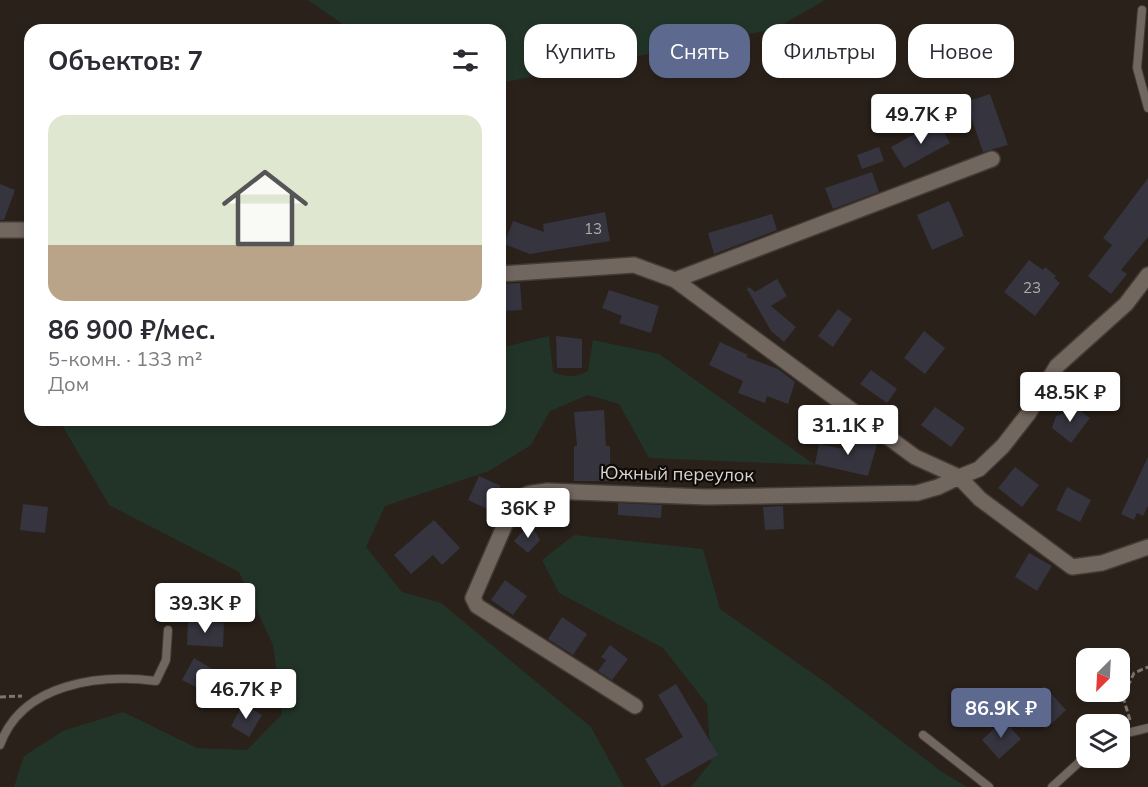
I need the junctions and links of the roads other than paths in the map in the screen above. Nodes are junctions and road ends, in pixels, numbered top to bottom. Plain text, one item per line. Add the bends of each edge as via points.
1 (1142, 10) dead end
2 (1148, 108) edge
3 (992, 159) dead end
4 (0, 230) edge
5 (24, 230) edge
6 (506, 274) edge
7 (1148, 275) edge
8 (675, 280) junction
9 (959, 477) junction
10 (1148, 547) edge
11 (168, 630) dead end
12 (635, 706) dead end
13 (1148, 728) edge
14 (1130, 731) edge
15 (923, 735) dead end
16 (0, 745) edge
17 (1076, 765) edge
18 (989, 787) edge
19 (1052, 787) edge

1 - 2 lane via 1137,68
3 - 8 street
4 - 5 street
6 - 8 street via 634,265
7 - 9 street, Южный переулок via 1126,304 1057,366 1004,446 979,469
8 - 9 street via 915,457
9 - 10 street via 989,506 1072,567 1102,563
9 - 12 street, Южный переулок via 916,493 707,497 548,491 518,498 475,588 473,598 477,606
11 - 16 lane via 166,660 156,681 125,677 81,682 43,694 6,728
13 - 14 lane
15 - 18 lane
17 - 19 lane

